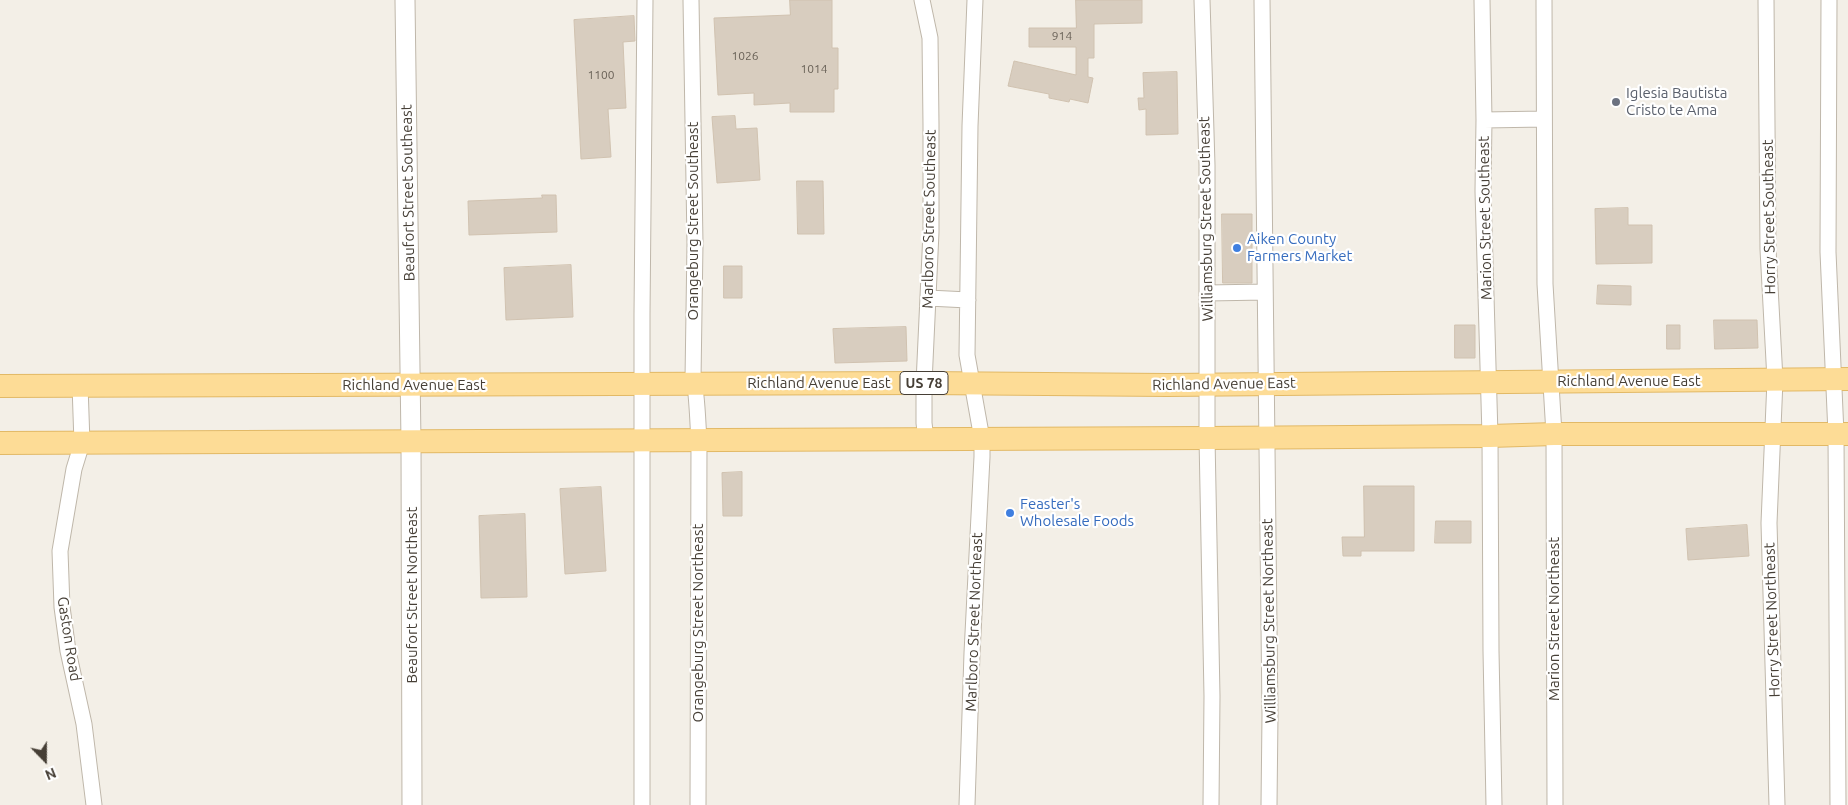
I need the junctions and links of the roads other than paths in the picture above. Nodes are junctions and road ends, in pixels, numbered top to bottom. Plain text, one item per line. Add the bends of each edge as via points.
1 (405, 0) edge
2 (645, 0) edge
3 (691, 0) edge
4 (922, 0) edge
5 (974, 0) edge
6 (1202, 0) edge
7 (1262, 0) edge
8 (1482, 0) edge
9 (1544, 0) edge
10 (1766, 0) edge
11 (1829, 0) edge
12 (1544, 119) junction
13 (1484, 120) junction
14 (1207, 292) junction
15 (1265, 292) junction
16 (928, 298) junction
17 (968, 300) junction
18 (1840, 379) edge
19 (1775, 380) junction
20 (1488, 382) junction
21 (1550, 382) junction
22 (924, 383) junction
23 (971, 383) junction
24 (642, 384) junction
25 (696, 384) junction
26 (1207, 384) junction
27 (1266, 384) junction
28 (80, 385) junction
29 (0, 386) edge
30 (410, 386) junction
31 (1554, 434) junction
32 (1842, 434) edge
33 (1773, 435) junction
34 (1490, 436) junction
35 (1268, 437) junction
36 (1208, 438) junction
37 (926, 439) junction
38 (982, 439) junction
39 (699, 440) junction
40 (643, 441) junction
41 (411, 442) junction
42 (0, 443) edge
43 (82, 443) junction
44 (94, 805) edge
45 (412, 805) edge
46 (642, 805) edge
47 (698, 805) edge
48 (967, 805) edge
49 (1211, 805) edge
50 (1269, 805) edge
51 (1494, 805) edge
52 (1555, 805) edge
53 (1777, 805) edge
54 (1838, 805) edge

1 - 30 street, Beaufort Street Southeast
2 - 24 street
3 - 25 street, Orangeburg Street Southeast via 695,243 693,379
4 - 16 street, Marlboro Street Southeast via 930,38
5 - 17 street
6 - 14 street, Williamsburg Street Southeast
7 - 15 street
8 - 13 street, Marion Street Southeast
9 - 12 street
10 - 19 street, Horry Street Southeast via 1768,249
11 - 18 street via 1828,252
12 - 13 street
12 - 21 street via 1545,284
13 - 20 street, Marion Street Southeast
14 - 15 street
14 - 26 street, Williamsburg Street Southeast
15 - 27 street
16 - 17 street
16 - 22 street, Marlboro Street Southeast
17 - 23 street via 967,355
18 - 19 main road, Richland Avenue East / US 78
18 - 32 street
19 - 21 main road, Richland Avenue East / US 78
19 - 33 street, Horry Street Southeast
20 - 21 main road, Richland Avenue East / US 78
20 - 27 main road, Richland Avenue East / US 78
20 - 34 street, Marion Street Southeast
21 - 31 street
22 - 23 main road, Richland Avenue East / US 78
22 - 25 main road, Richland Avenue East / US 78
22 - 37 street, Marlboro Street Southeast
23 - 26 main road, Richland Avenue East / US 78
23 - 38 street
24 - 25 main road, Richland Avenue East / US 78
24 - 30 main road, Richland Avenue East / US 78
24 - 40 street
25 - 39 street, Orangeburg Street Southeast
26 - 27 main road, Richland Avenue East / US 78
26 - 36 street, Williamsburg Street Southeast
27 - 35 street
28 - 29 main road, Richland Avenue East / US 78
28 - 30 main road, Richland Avenue East / US 78
28 - 43 street, Gaston Road
30 - 41 street, Beaufort Street Northeast
31 - 33 main road
31 - 34 main road
31 - 52 street, Marion Street Northeast
32 - 33 main road
32 - 54 street
33 - 53 street, Horry Street Northeast via 1769,523
34 - 35 main road
34 - 51 street
35 - 36 main road
35 - 50 street, Williamsburg Street Northeast
36 - 38 main road
36 - 49 street
37 - 38 main road
37 - 39 main road
38 - 48 street, Marlboro Street Northeast
39 - 40 main road
39 - 47 street, Orangeburg Street Northeast
40 - 41 main road
40 - 46 street
41 - 43 main road
41 - 45 street, Beaufort Street Northeast
42 - 43 main road
43 - 44 street, Gaston Road via 74,469 60,551 62,607 84,724

